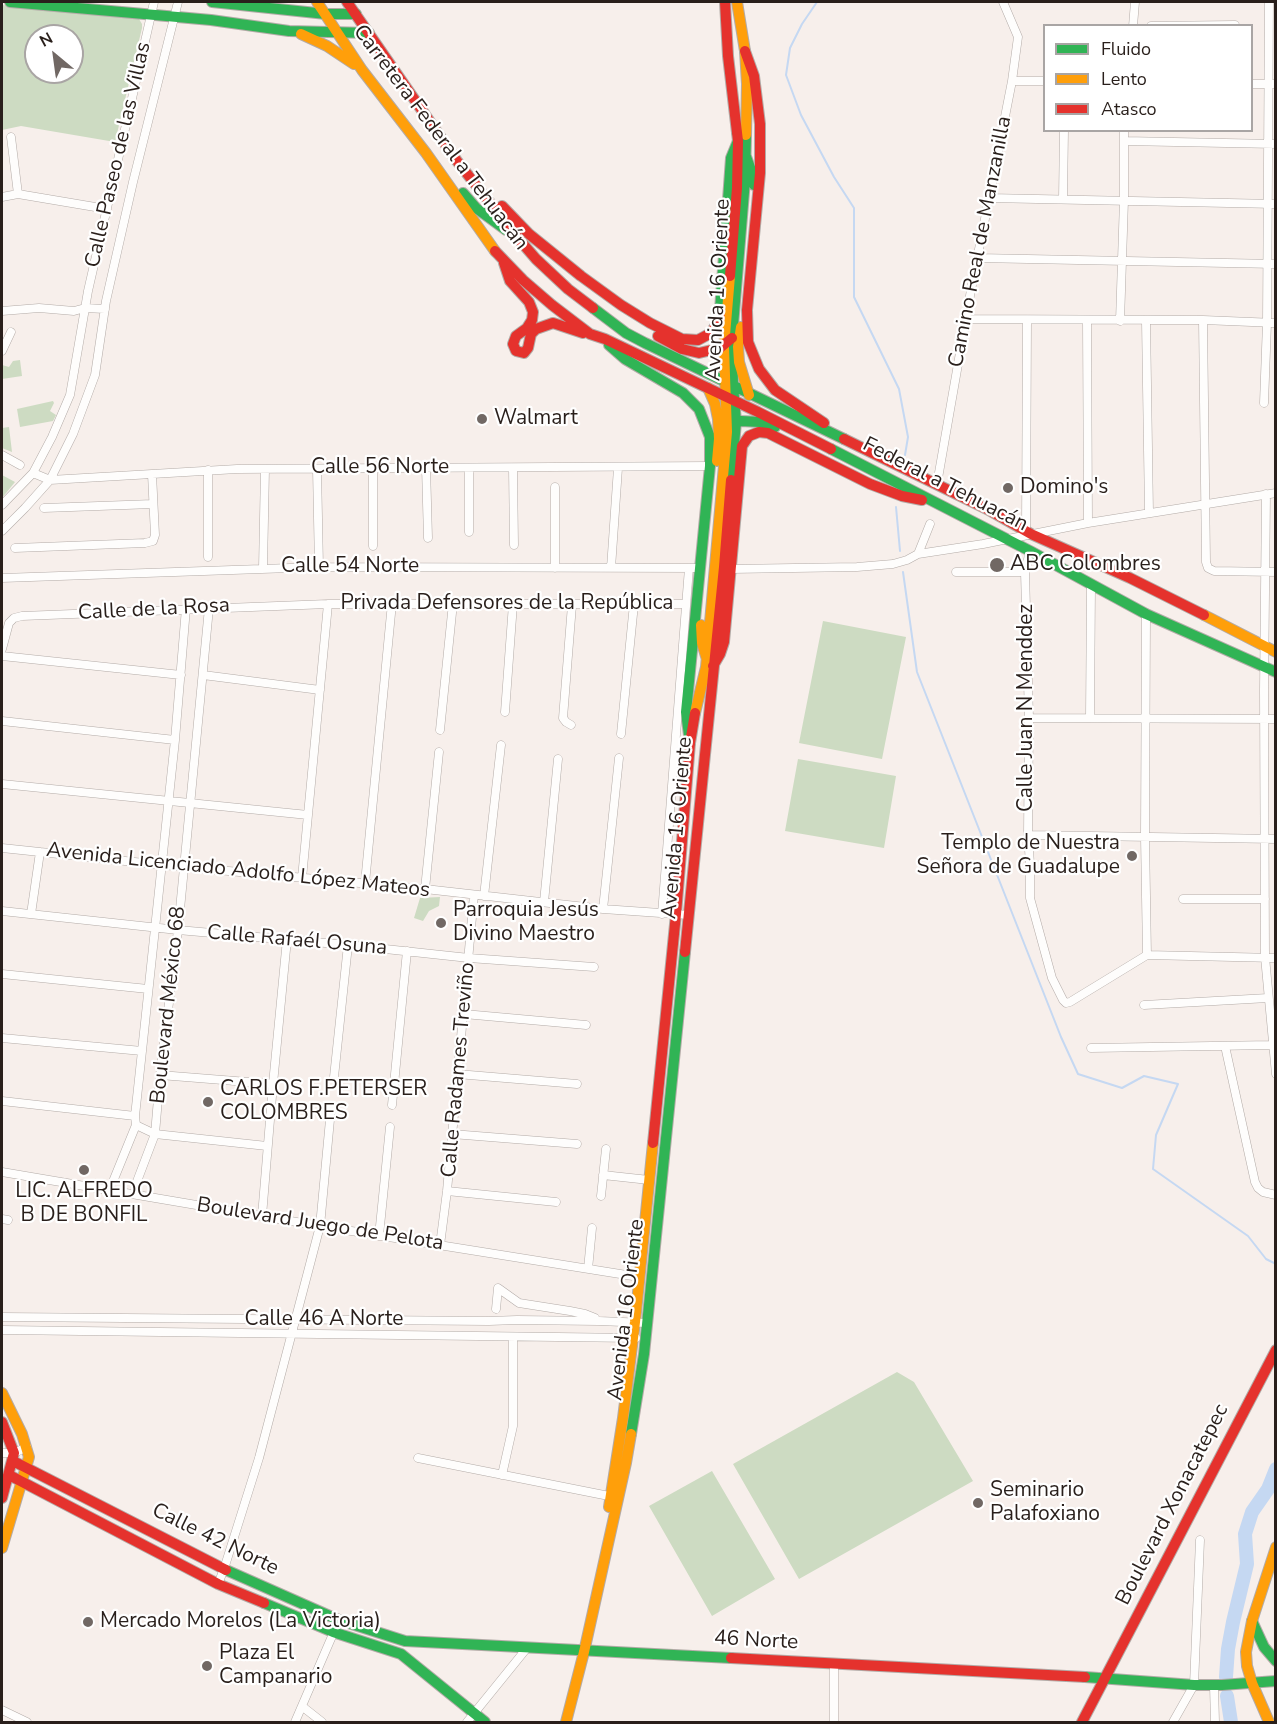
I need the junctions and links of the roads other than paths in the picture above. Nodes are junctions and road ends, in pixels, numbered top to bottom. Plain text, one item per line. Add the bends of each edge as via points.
1 (10, 2) edge
2 (154, 2) edge
3 (178, 2) edge
4 (212, 2) edge
5 (317, 2) edge
6 (347, 2) edge
7 (725, 2) edge
8 (737, 2) edge
9 (1003, 2) edge
10 (1135, 2) edge
11 (1269, 2) edge
12 (326, 14) junction
13 (356, 14) junction
14 (151, 15) junction
15 (174, 17) junction
16 (1133, 24) edge
17 (289, 31) junction
18 (338, 33) junction
19 (369, 33) junction
20 (745, 51) junction
21 (362, 70) junction
22 (1012, 81) junction
23 (1043, 81) edge
24 (1253, 84) edge
25 (1272, 84) edge
26 (1064, 132) edge
27 (1124, 132) edge
28 (10, 137) dead end
29 (737, 137) junction
30 (1124, 141) junction
31 (1272, 144) edge
32 (426, 153) junction
33 (746, 158) junction
34 (467, 173) junction
35 (18, 194) junction
36 (2, 197) edge
37 (989, 198) junction
38 (1063, 199) junction
39 (1124, 200) junction
40 (1272, 204) edge
41 (107, 209) junction
42 (517, 237) junction
43 (978, 258) junction
44 (502, 259) junction
45 (1122, 260) junction
46 (1271, 264) edge
47 (106, 305) junction
48 (85, 308) junction
49 (2, 311) edge
50 (966, 319) junction
51 (1027, 320) junction
52 (1087, 320) junction
53 (1120, 321) junction
54 (1146, 321) junction
55 (1203, 321) junction
56 (1271, 323) edge
57 (11, 332) dead end
58 (590, 334) junction
59 (732, 338) junction
60 (605, 339) junction
61 (724, 347) junction
62 (2, 351) edge
63 (689, 364) junction
64 (728, 383) junction
65 (708, 388) junction
66 (747, 393) junction
67 (729, 399) junction
68 (1264, 403) dead end
69 (758, 412) junction
70 (727, 427) junction
71 (835, 435) junction
72 (710, 454) junction
73 (2, 455) edge
74 (20, 465) dead end
75 (710, 466) junction
76 (426, 467) junction
77 (373, 468) junction
78 (469, 468) junction
79 (513, 468) junction
80 (618, 468) junction
81 (265, 469) junction
82 (317, 469) junction
83 (208, 470) junction
84 (33, 473) junction
85 (152, 474) junction
86 (50, 480) junction
87 (937, 484) junction
88 (555, 487) dead end
89 (1275, 493) edge
90 (1266, 494) junction
91 (926, 498) junction
92 (153, 504) junction
93 (1204, 504) junction
94 (2, 505) edge
95 (44, 508) dead end
96 (987, 509) junction
97 (1149, 513) junction
98 (1088, 523) junction
99 (930, 524) dead end
100 (2, 531) edge
101 (469, 532) dead end
102 (1028, 532) junction
103 (428, 538) dead end
104 (710, 538) junction
105 (1007, 539) junction
106 (1054, 543) junction
107 (514, 545) dead end
108 (373, 546) dead end
109 (15, 548) dead end
110 (1030, 551) junction
111 (918, 554) junction
112 (208, 557) dead end
113 (319, 567) junction
114 (263, 568) junction
115 (555, 568) junction
116 (611, 568) junction
117 (694, 568) junction
118 (731, 569) junction
119 (956, 572) dead end
120 (1025, 572) junction
121 (1265, 572) junction
122 (1275, 572) edge
123 (2, 578) edge
124 (1091, 585) junction
125 (328, 603) junction
126 (392, 603) junction
127 (453, 603) junction
128 (513, 604) junction
129 (634, 604) junction
130 (686, 604) junction
131 (572, 605) junction
132 (209, 608) junction
133 (186, 609) junction
134 (1146, 614) junction
135 (1265, 646) junction
136 (2, 649) edge
137 (1275, 652) edge
138 (2, 656) edge
139 (711, 667) junction
140 (1264, 667) junction
141 (1275, 672) edge
142 (181, 675) junction
143 (203, 675) junction
144 (320, 690) junction
145 (505, 712) dead end
146 (1029, 718) junction
147 (1090, 718) junction
148 (1145, 718) junction
149 (1264, 718) junction
150 (1275, 719) edge
151 (2, 722) edge
152 (571, 725) dead end
153 (440, 730) dead end
154 (621, 734) dead end
155 (175, 740) junction
156 (690, 743) junction
157 (501, 746) dead end
158 (439, 752) dead end
159 (619, 758) dead end
160 (558, 759) dead end
161 (2, 784) edge
162 (168, 800) junction
163 (190, 803) junction
164 (308, 815) junction
165 (1028, 836) junction
166 (1145, 837) junction
167 (1264, 839) junction
168 (1275, 839) edge
169 (2, 848) edge
170 (40, 852) junction
171 (162, 865) junction
172 (184, 867) junction
173 (302, 878) junction
174 (365, 884) junction
175 (425, 889) junction
176 (474, 895) junction
177 (484, 896) junction
178 (1183, 899) dead end
179 (544, 902) junction
180 (1265, 903) junction
181 (1275, 908) edge
182 (603, 909) junction
183 (2, 911) edge
184 (31, 914) junction
185 (662, 914) junction
186 (676, 914) junction
187 (689, 915) junction
188 (155, 927) junction
189 (178, 930) junction
190 (287, 939) junction
191 (348, 945) junction
192 (407, 951) junction
193 (1147, 955) junction
194 (1264, 957) junction
195 (469, 958) junction
196 (1275, 958) edge
197 (594, 967) dead end
198 (2, 974) edge
199 (148, 989) junction
200 (1268, 998) junction
201 (1144, 1005) dead end
202 (464, 1014) junction
203 (586, 1025) dead end
204 (2, 1038) edge
205 (1225, 1046) junction
206 (1272, 1046) junction
207 (1091, 1048) dead end
208 (142, 1051) junction
209 (457, 1074) junction
210 (1275, 1074) edge
211 (160, 1075) junction
212 (334, 1077) dead end
213 (273, 1084) junction
214 (577, 1084) dead end
215 (2, 1101) edge
216 (392, 1105) dead end
217 (332, 1109) dead end
218 (135, 1120) junction
219 (390, 1127) dead end
220 (155, 1134) junction
221 (452, 1134) junction
222 (577, 1144) dead end
223 (267, 1146) junction
224 (606, 1149) dead end
225 (2, 1172) edge
226 (603, 1175) junction
227 (114, 1179) dead end
228 (649, 1180) junction
229 (136, 1184) dead end
230 (447, 1191) junction
231 (1275, 1195) edge
232 (601, 1196) dead end
233 (556, 1202) dead end
234 (262, 1216) junction
235 (320, 1226) junction
236 (592, 1228) dead end
237 (379, 1236) junction
238 (440, 1245) junction
239 (588, 1269) junction
240 (639, 1277) junction
241 (519, 1303) junction
242 (496, 1309) dead end
243 (2, 1317) edge
244 (80, 1317) junction
245 (200, 1319) junction
246 (295, 1320) junction
247 (517, 1320) junction
248 (599, 1321) junction
249 (635, 1322) junction
250 (646, 1323) junction
251 (2, 1330) edge
252 (79, 1331) junction
253 (198, 1333) junction
254 (291, 1335) junction
255 (513, 1337) junction
256 (633, 1338) junction
257 (645, 1338) junction
258 (1275, 1350) edge
259 (2, 1393) edge
260 (2, 1422) edge
261 (27, 1447) junction
262 (2, 1453) edge
263 (13, 1457) junction
264 (418, 1458) dead end
265 (27, 1468) junction
266 (9, 1475) junction
267 (502, 1475) junction
268 (23, 1481) junction
269 (2, 1498) edge
270 (614, 1498) junction
271 (1200, 1540) dead end
272 (2, 1548) edge
273 (1275, 1548) edge
274 (224, 1569) junction
275 (218, 1584) junction
276 (339, 1620) junction
277 (1252, 1621) junction
278 (333, 1632) junction
279 (405, 1641) junction
280 (527, 1648) junction
281 (581, 1652) junction
282 (401, 1654) junction
283 (1273, 1657) edge
284 (834, 1664) junction
285 (1105, 1678) junction
286 (1275, 1681) edge
287 (1251, 1683) junction
288 (1194, 1685) junction
289 (1214, 1686) junction
290 (303, 1707) junction
291 (2, 1710) edge
292 (471, 1718) edge
293 (27, 1722) edge
294 (295, 1722) edge
295 (322, 1722) edge
296 (485, 1722) edge
297 (566, 1722) edge
298 (834, 1722) edge
299 (1082, 1722) edge
300 (1173, 1722) edge
301 (1215, 1722) edge
302 (1269, 1722) edge

1 - 14 main road
2 - 14 street, Calle Paseo de las Villas
3 - 15 street, Calle Paseo de las Villas
4 - 12 main road
5 - 12 main road, Carretera Federal a Tehuacán
6 - 13 main road, Carretera Federal a Tehuacán
7 - 29 main road, Avenida 16 Oriente
8 - 20 main road, Avenida 16 Oriente
9 - 22 street, Camino Real de Manzanilla via 1018,37
10 - 16 street
11 - 25 street
12 - 13 main road
12 - 18 main road, Carretera Federal a Tehuacán
13 - 19 main road, Carretera Federal a Tehuacán
14 - 15 main road
14 - 41 street, Calle Paseo de las Villas
15 - 17 main road
15 - 47 street, Calle Paseo de las Villas
17 - 18 main road
17 - 21 main road via 327,46
18 - 19 main road
18 - 21 main road, Carretera Federal a Tehuacán
19 - 34 main road, Carretera Federal a Tehuacán
20 - 33 main road, Avenida 16 Oriente
20 - 71 main road via 754,76 760,123 748,342 759,369 775,390 819,419
21 - 32 main road, Carretera Federal a Tehuacán
22 - 23 street
22 - 37 street, Camino Real de Manzanilla
24 - 25 street
25 - 31 street
26 - 38 street
27 - 30 street
28 - 35 street
29 - 33 main road
29 - 34 main road via 731,158 719,320 711,333 693,340 682,339 650,323 594,286 529,234
29 - 61 main road, Avenida 16 Oriente
30 - 31 street
30 - 39 street
31 - 40 street
32 - 42 main road via 476,208
32 - 44 main road, Carretera Federal a Tehuacán
33 - 59 main road, Avenida 16 Oriente
33 - 66 main road via 754,192 738,355
34 - 42 main road, Carretera Federal a Tehuacán
35 - 36 street
35 - 41 street
37 - 38 street
37 - 43 street, Camino Real de Manzanilla
38 - 39 street
39 - 40 street
39 - 45 street
40 - 46 street
41 - 48 street, Calle Paseo de las Villas
42 - 61 main road via 613,308 682,349 699,353
42 - 63 main road, Carretera Federal a Tehuacán via 536,259 609,321
43 - 45 street
43 - 50 street, Camino Real de Manzanilla
44 - 58 main road, Carretera Federal a Tehuacán
44 - 58 main road via 510,281 533,312 527,328 516,336 516,351 524,353 531,334 553,323
45 - 46 street
45 - 53 street
46 - 56 street
47 - 48 street
47 - 86 street, Calle Paseo de las Villas via 95,375 73,434
48 - 49 street
48 - 84 street, Calle Paseo de las Villas via 70,395
50 - 51 street
50 - 87 street, Camino Real de Manzanilla
51 - 52 street
51 - 102 street
52 - 53 street
52 - 98 street
53 - 54 street
54 - 55 street
54 - 97 street
55 - 56 street
55 - 93 street
56 - 68 street
57 - 62 street
58 - 60 main road, Carretera Federal a Tehuacán
59 - 61 main road
59 - 64 main road, Avenida 16 Oriente
60 - 65 main road, Carretera Federal a Tehuacán
60 - 72 main road via 625,359 677,388 694,404 708,429
61 - 64 main road, Avenida 16 Oriente
63 - 64 main road, Carretera Federal a Tehuacán
63 - 65 main road
64 - 66 main road, Federal a Tehuacán
64 - 67 main road, Avenida 16 Oriente
65 - 67 main road, Carretera Federal a Tehuacán
65 - 70 main road
66 - 69 main road
66 - 71 main road, Federal a Tehuacán
67 - 69 main road, Federal a Tehuacán
67 - 70 main road, Avenida 16 Oriente
69 - 91 main road, Federal a Tehuacán
70 - 72 main road via 713,443
70 - 91 main road via 750,420 767,424
70 - 104 main road, Avenida 16 Oriente
70 - 139 main road, Avenida 16 Oriente via 724,567
71 - 87 main road, Federal a Tehuacán
72 - 75 main road
73 - 74 street
75 - 80 street, Calle 56 Norte
75 - 104 main road
76 - 77 street, Calle 56 Norte
76 - 78 street, Calle 56 Norte
76 - 103 street
77 - 82 street, Calle 56 Norte
77 - 108 street
78 - 79 street, Calle 56 Norte
78 - 101 street
79 - 80 street, Calle 56 Norte
79 - 107 street
80 - 116 street
81 - 82 street, Calle 56 Norte
81 - 83 street, Calle 56 Norte
81 - 114 street
82 - 113 street
83 - 85 street, Calle 56 Norte
83 - 112 street
84 - 86 street
84 - 94 street
85 - 86 street, Calle 56 Norte
85 - 92 street
86 - 100 street, Calle Paseo de las Villas
87 - 96 main road, Federal a Tehuacán
88 - 115 street
89 - 90 street
90 - 93 street
90 - 121 street
91 - 96 main road via 951,498
91 - 105 main road, Federal a Tehuacán
91 - 118 main road via 910,498 876,486 772,435 754,434 742,446
92 - 95 street
92 - 109 street via 153,541
93 - 97 street
93 - 121 street via 1208,568
96 - 102 main road, Federal a Tehuacán
97 - 98 street
98 - 102 street
99 - 111 street
102 - 105 street
102 - 106 main road, Federal a Tehuacán
104 - 117 main road
104 - 139 main road via 701,632
105 - 110 main road, Federal a Tehuacán
105 - 111 street
106 - 110 main road via 1036,545
106 - 135 main road, Federal a Tehuacán
110 - 120 street, Calle Juan N Menddez
110 - 124 main road, Federal a Tehuacán
111 - 118 street via 894,564
113 - 114 street, Calle 54 Norte
113 - 115 street, Calle 54 Norte
114 - 123 street, Calle 54 Norte
115 - 116 street, Calle 54 Norte
116 - 117 street, Calle 54 Norte
117 - 130 street, Privada Defensores de la República
117 - 156 main road via 686,712
118 - 139 main road via 724,642
119 - 120 street
120 - 146 street, Calle Juan N Menddez
121 - 122 street
121 - 135 street
124 - 134 main road, Federal a Tehuacán
124 - 147 street
125 - 126 street, Privada Defensores de la República
125 - 132 street, Calle de la Rosa
125 - 144 street
126 - 127 street, Privada Defensores de la República
126 - 174 street
127 - 128 street, Privada Defensores de la República
127 - 153 street
128 - 131 street, Privada Defensores de la República
128 - 145 street
129 - 130 street, Privada Defensores de la República
129 - 131 street, Privada Defensores de la República
129 - 154 street
130 - 185 street, Privada Defensores de la República
131 - 152 street via 563,718
132 - 133 street, Calle de la Rosa
132 - 143 street, Boulevard México 68
133 - 136 street, Calle de la Rosa via 14,618
133 - 142 street, Boulevard México 68
134 - 140 main road, Federal a Tehuacán
134 - 148 street
135 - 137 main road, Federal a Tehuacán
135 - 140 street
138 - 142 street
139 - 156 main road, Avenida 16 Oriente via 702,686
139 - 187 main road, Avenida 16 Oriente
140 - 141 main road, Federal a Tehuacán
140 - 149 street
142 - 155 street, Boulevard México 68
143 - 144 street
143 - 163 street, Boulevard México 68
144 - 164 street
146 - 147 street
146 - 165 street, Calle Juan N Menddez
147 - 148 street
148 - 149 street
148 - 166 street
149 - 150 street
149 - 167 street
151 - 155 street
155 - 162 street, Boulevard México 68
156 - 186 main road, Avenida 16 Oriente
157 - 177 street
158 - 175 street
159 - 182 street
160 - 179 street
161 - 162 street
162 - 163 street
162 - 171 street, Boulevard México 68
163 - 164 street
163 - 172 street, Boulevard México 68
164 - 173 street
165 - 166 street
165 - 193 street, Calle Juan N Menddez via 1030,898 1052,978 1063,1000 1070,1002
166 - 167 street
166 - 193 street
167 - 168 street
167 - 180 street
169 - 170 street, Avenida Licenciado Adolfo López Mateos
170 - 171 street, Avenida Licenciado Adolfo López Mateos
170 - 184 street
171 - 172 street, Avenida Licenciado Adolfo López Mateos
171 - 188 street, Boulevard México 68
172 - 173 street, Avenida Licenciado Adolfo López Mateos
172 - 189 street, Boulevard México 68
173 - 174 street, Avenida Licenciado Adolfo López Mateos
174 - 175 street, Avenida Licenciado Adolfo López Mateos
175 - 176 street, Avenida Licenciado Adolfo López Mateos
176 - 177 street, Avenida Licenciado Adolfo López Mateos
176 - 195 street, Calle Radames Treviño
177 - 179 street, Avenida Licenciado Adolfo López Mateos
178 - 180 street
179 - 182 street, Avenida Licenciado Adolfo López Mateos
180 - 181 street
180 - 194 street
182 - 185 street, Avenida Licenciado Adolfo López Mateos
183 - 184 street, Calle Rafaél Osuna
184 - 188 street, Calle Rafaél Osuna
185 - 186 street, Avenida Licenciado Adolfo López Mateos
186 - 187 street, Avenida Licenciado Adolfo López Mateos
186 - 228 main road, Avenida 16 Oriente
187 - 250 main road, Avenida 16 Oriente
188 - 189 street, Calle Rafaél Osuna
188 - 199 street, Boulevard México 68
189 - 190 street, Calle Rafaél Osuna
189 - 211 street, Boulevard México 68
190 - 191 street, Calle Rafaél Osuna
190 - 213 street
191 - 192 street, Calle Rafaél Osuna
191 - 212 street
192 - 195 street, Calle Rafaél Osuna
192 - 216 street
193 - 194 street
194 - 196 street
194 - 200 street
195 - 197 street, Calle Rafaél Osuna
195 - 202 street, Calle Radames Treviño
198 - 199 street
199 - 208 street, Boulevard México 68
200 - 201 street
200 - 206 street
202 - 203 street
202 - 209 street, Calle Radames Treviño
204 - 208 street
205 - 206 street
205 - 207 street
205 - 231 street via 1255,1182 1263,1192
206 - 210 street
208 - 218 street, Boulevard México 68
209 - 214 street
209 - 221 street, Calle Radames Treviño
211 - 213 street
211 - 220 street, Boulevard México 68
213 - 223 street
215 - 218 street
217 - 235 street
218 - 220 street
218 - 227 street, Boulevard México 68
219 - 237 street
220 - 223 street
220 - 229 street, Boulevard México 68
221 - 222 street
221 - 230 street, Calle Radames Treviño
223 - 234 street
224 - 226 street
225 - 234 street, Boulevard Juego de Pelota
226 - 228 street
226 - 232 street
228 - 240 main road, Avenida 16 Oriente
230 - 233 street
230 - 238 street, Calle Radames Treviño
234 - 235 street, Boulevard Juego de Pelota
235 - 237 street, Boulevard Juego de Pelota
235 - 246 street
236 - 239 street
237 - 238 street, Boulevard Juego de Pelota
238 - 239 street, Boulevard Juego de Pelota
239 - 240 street, Boulevard Juego de Pelota
240 - 249 main road, Avenida 16 Oriente
241 - 242 street via 498,1288
241 - 247 street
241 - 248 street via 585,1314
243 - 244 street, Calle 46 A Norte
244 - 245 street, Calle 46 A Norte
244 - 252 street
245 - 246 street, Calle 46 A Norte
245 - 253 street
246 - 247 street, Calle 46 A Norte
246 - 254 street
247 - 248 street, Calle 46 A Norte
248 - 249 street, Calle 46 A Norte
249 - 250 street, Calle 46 A Norte
249 - 256 main road, Avenida 16 Oriente
250 - 257 main road, Avenida 16 Oriente
251 - 252 street, Calle 46 A Norte
252 - 253 street, Calle 46 A Norte
253 - 254 street, Calle 46 A Norte
254 - 255 street, Calle 46 A Norte
254 - 274 street via 259,1458
255 - 256 street, Calle 46 A Norte
255 - 267 street via 513,1426
256 - 257 street, Calle 46 A Norte
256 - 270 main road, Avenida 16 Oriente
257 - 270 main road, Avenida 16 Oriente via 635,1406
258 - 285 main road, Boulevard Xonacatepec
259 - 261 main road
260 - 263 main road
261 - 263 street
261 - 265 main road
262 - 263 street
263 - 265 main road, Calle 42 Norte
263 - 266 main road
264 - 267 street
265 - 268 main road
265 - 274 main road, Calle 42 Norte
266 - 268 main road, Calle 42 Norte
266 - 269 main road
267 - 270 street
268 - 272 main road
268 - 275 main road, Calle 42 Norte
270 - 281 main road, Avenida 16 Oriente
271 - 288 street
273 - 277 main road
274 - 275 street
274 - 276 main road, Calle 42 Norte
275 - 278 main road, Calle 42 Norte
276 - 278 street
276 - 279 main road, Calle 42 Norte
277 - 283 main road
277 - 287 main road via 1245,1652
278 - 282 main road, Calle 42 Norte
278 - 290 street
279 - 280 main road, 46 Norte
279 - 282 main road
280 - 281 main road, 46 Norte
280 - 292 street
281 - 284 main road, 46 Norte
281 - 297 main road, Avenida 16 Oriente
282 - 292 main road
284 - 285 main road, 46 Norte
284 - 298 street
285 - 288 main road, 46 Norte
285 - 299 main road, Boulevard Xonacatepec
286 - 287 main road, 46 Norte
287 - 289 main road, 46 Norte
287 - 302 main road
288 - 289 main road, 46 Norte
288 - 300 street
289 - 301 street
290 - 294 street
290 - 295 street
291 - 293 street
292 - 296 main road

